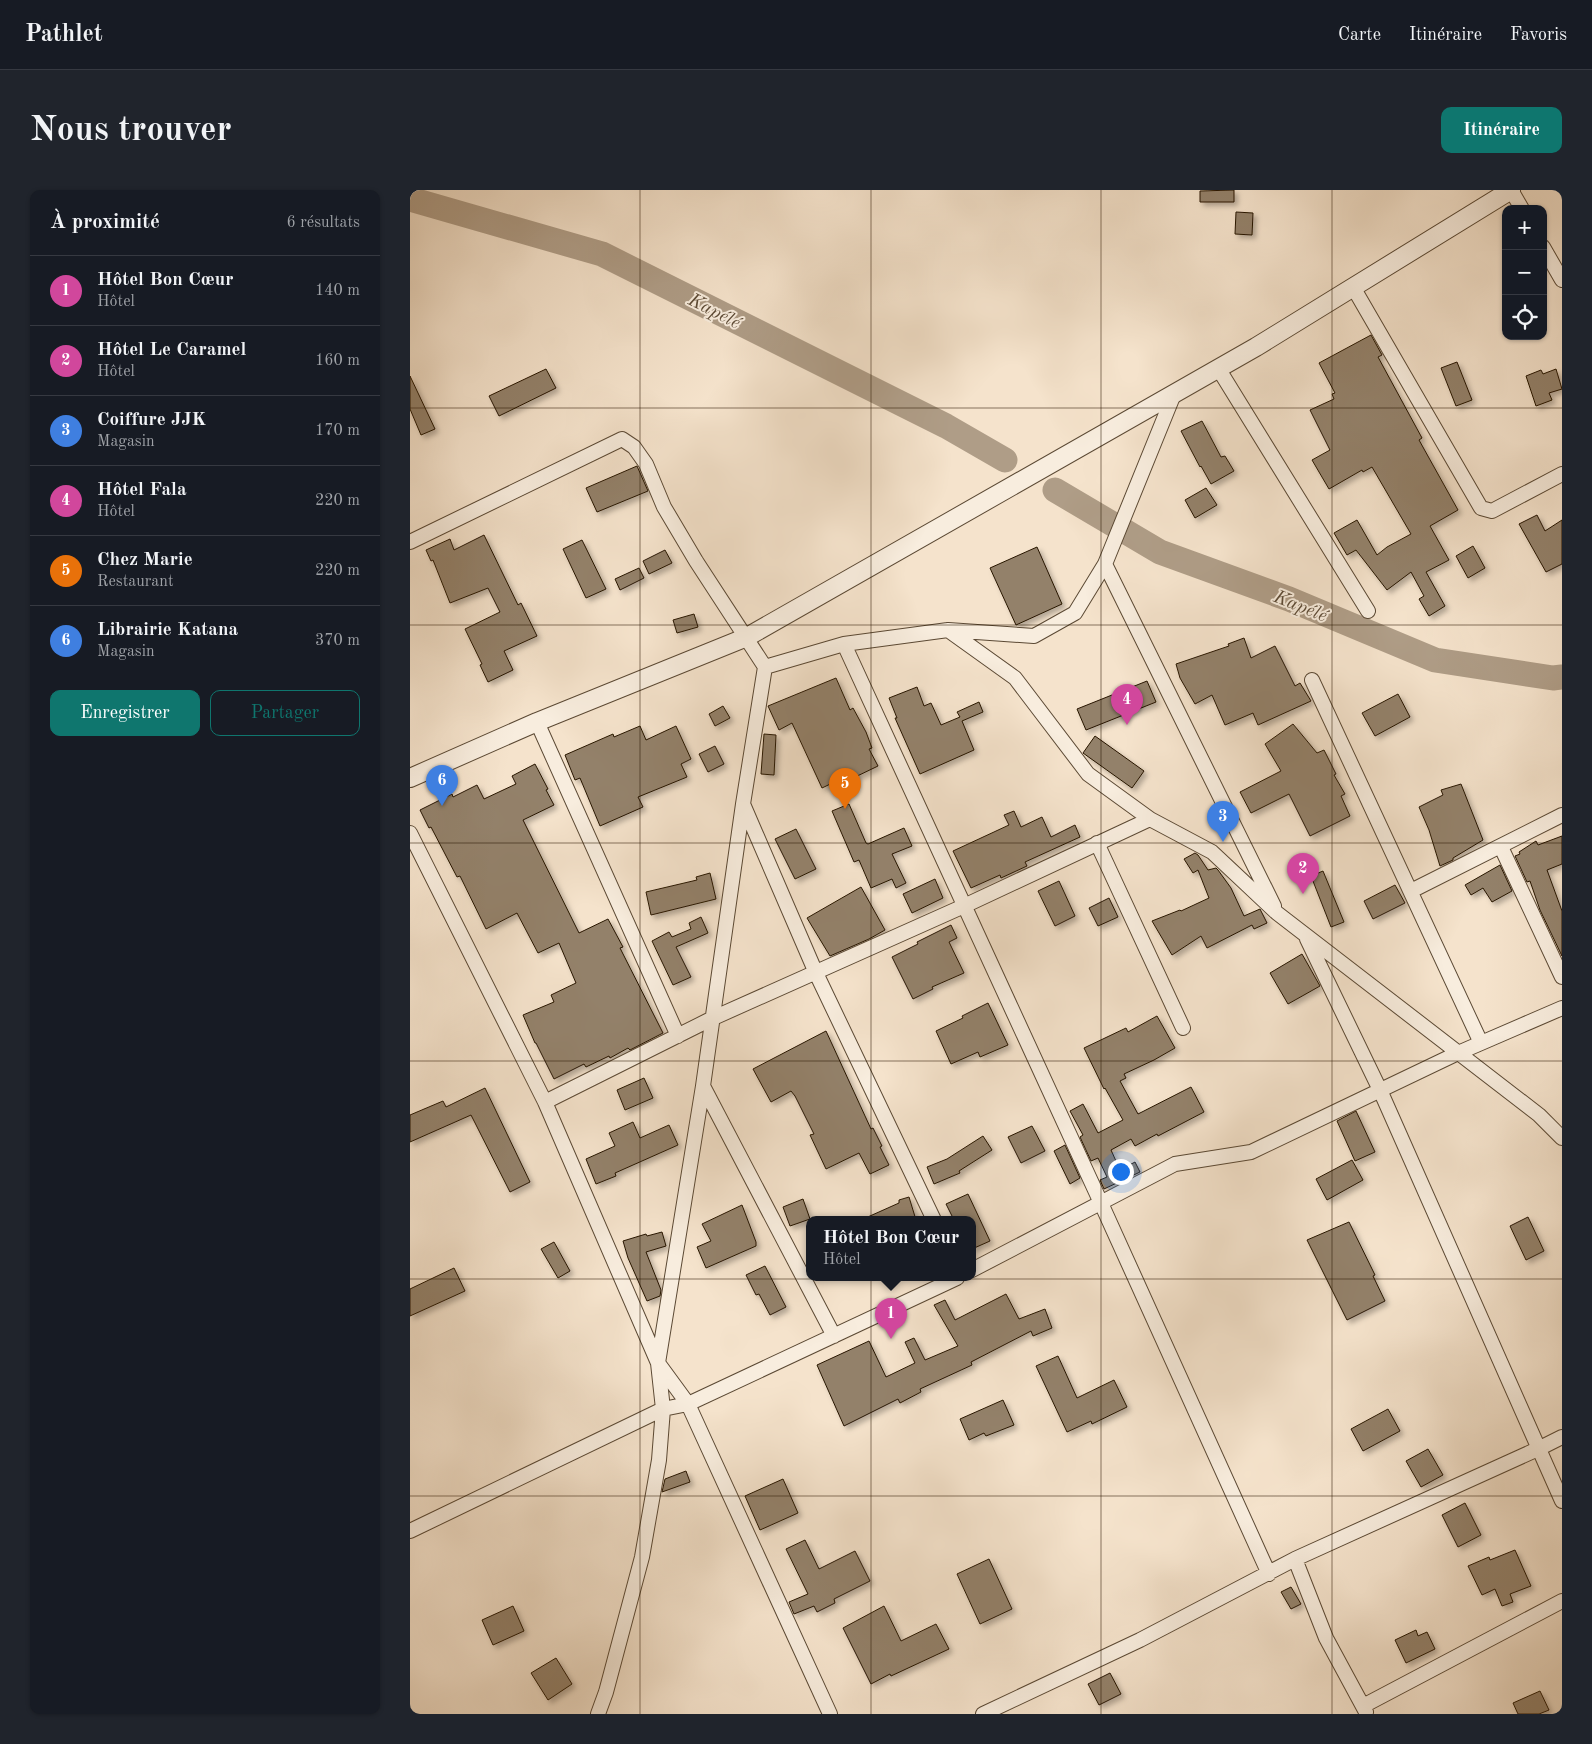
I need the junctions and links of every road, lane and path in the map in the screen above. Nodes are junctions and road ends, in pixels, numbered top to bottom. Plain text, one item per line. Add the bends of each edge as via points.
1 (1511, 190) edge
2 (1520, 205) edge
3 (1545, 250) edge
4 (1562, 280) edge
5 (1353, 286) junction
6 (1218, 368) junction
7 (1174, 394) junction
8 (1562, 474) edge
9 (410, 542) edge
10 (1104, 564) junction
11 (1368, 611) dead end
12 (948, 630) junction
13 (747, 637) junction
14 (844, 644) junction
15 (765, 667) junction
16 (1312, 680) dead end
17 (538, 722) junction
18 (410, 778) edge
19 (743, 804) junction
20 (1562, 815) edge
21 (1150, 819) junction
22 (410, 833) edge
23 (1097, 843) junction
24 (1501, 847) junction
25 (1411, 892) junction
26 (964, 906) junction
27 (1277, 914) junction
28 (1306, 936) junction
29 (816, 973) junction
30 (1562, 977) edge
31 (1562, 1008) edge
32 (711, 1019) junction
33 (1183, 1028) dead end
34 (678, 1036) junction
35 (1481, 1043) junction
36 (1458, 1053) junction
37 (703, 1086) junction
38 (1380, 1090) junction
39 (545, 1102) junction
40 (1562, 1138) edge
41 (1101, 1203) junction
42 (932, 1216) edge
43 (976, 1268) edge
44 (952, 1281) edge
45 (834, 1336) junction
46 (658, 1363) junction
47 (688, 1404) junction
48 (663, 1409) junction
49 (1562, 1437) edge
50 (1540, 1448) junction
51 (1562, 1501) edge
52 (410, 1531) edge
53 (1295, 1559) junction
54 (1268, 1574) junction
55 (1562, 1601) edge
56 (1365, 1710) edge
57 (1002, 1711) edge
58 (598, 1714) edge
59 (830, 1714) edge
60 (983, 1714) edge

1 - 2 street
1 - 5 street
3 - 4 street
5 - 6 street
5 - 8 street via 1481,508 1492,510
6 - 7 street
6 - 11 street
7 - 10 street
7 - 13 street
9 - 13 street via 622,439 634,447 646,464 668,515
10 - 12 street via 1075,613 1034,636
10 - 27 street
12 - 14 street
12 - 21 street via 1015,678 1088,774
13 - 15 street
13 - 17 street
14 - 15 street
14 - 26 street
15 - 19 street
16 - 25 street
17 - 18 street
17 - 34 street
19 - 29 street
19 - 32 street
20 - 24 street
21 - 23 street
21 - 27 street via 1212,852
22 - 39 street
23 - 26 street
23 - 33 street
24 - 25 street
24 - 30 street
25 - 35 street
26 - 29 street
26 - 41 street
27 - 28 street
28 - 36 street
28 - 38 street
29 - 32 street
29 - 42 street
31 - 35 street
32 - 34 street
32 - 37 street
34 - 39 street
35 - 36 street
36 - 38 street
36 - 40 street via 1539,1115
37 - 45 street
37 - 46 street
38 - 41 street via 1251,1152 1175,1164
38 - 50 street
39 - 46 street
41 - 43 street
41 - 54 street
44 - 45 street
45 - 47 street
46 - 47 street
46 - 48 street
47 - 48 street
47 - 59 street
48 - 52 street
48 - 58 street via 659,1460 642,1557
49 - 50 street
50 - 51 street
50 - 53 street
53 - 54 street
53 - 56 street via 1326,1638
54 - 57 street
55 - 56 street
57 - 60 street

